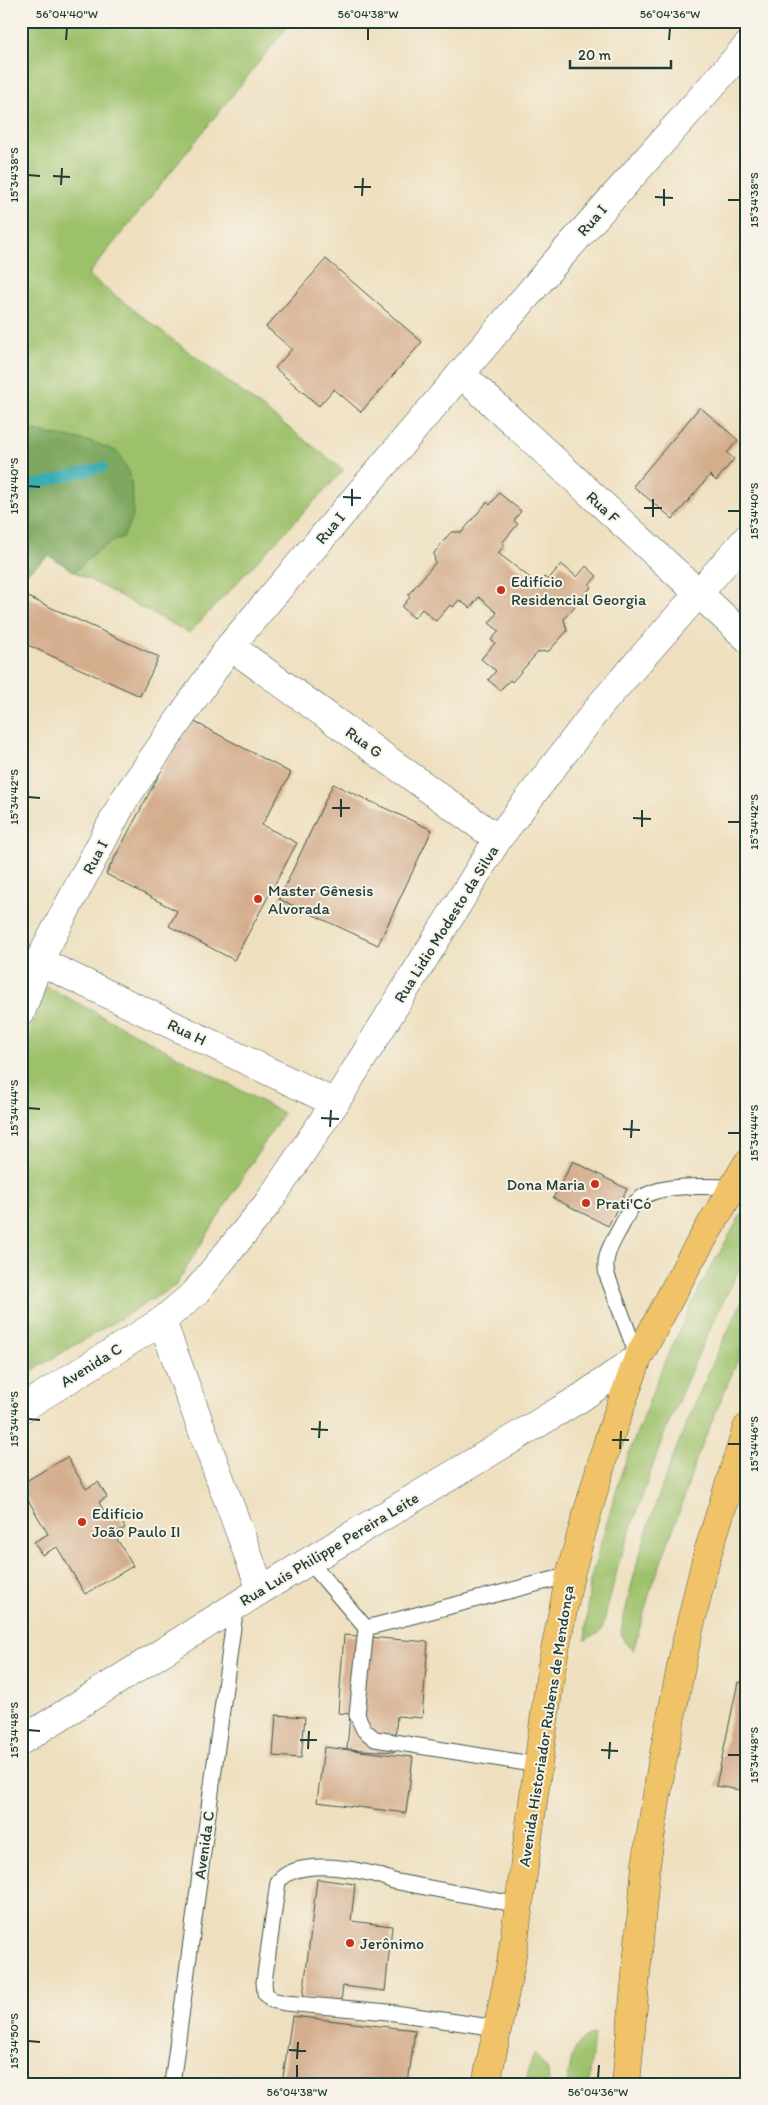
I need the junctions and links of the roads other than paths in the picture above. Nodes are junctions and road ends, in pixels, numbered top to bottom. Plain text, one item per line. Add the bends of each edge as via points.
1 (747, 46) edge
2 (460, 374) junction
3 (747, 538) edge
4 (698, 595) junction
5 (747, 638) edge
6 (230, 646) junction
7 (498, 839) junction
8 (39, 961) junction
9 (21, 1013) edge
10 (335, 1103) junction
11 (740, 1175) edge
12 (162, 1321) junction
13 (638, 1358) junction
14 (21, 1409) edge
15 (747, 1428) edge
16 (310, 1561) junction
17 (570, 1575) junction
18 (261, 1590) junction
19 (236, 1605) junction
20 (366, 1628) junction
21 (21, 1740) edge
22 (538, 1765) junction
23 (519, 1905) junction
24 (497, 2028) junction
25 (172, 2084) edge
26 (486, 2084) edge
27 (626, 2084) edge

1 - 2 street, Rua I via 649,154
2 - 4 street, Rua F
2 - 6 street, Rua I
3 - 4 street, Rua Lidio Modesto da Silva
4 - 5 street, Rua F
4 - 7 street, Rua Lidio Modesto da Silva via 602,703
6 - 7 street, Rua G
6 - 8 street, Rua I via 124,800
7 - 10 street, Rua Lidio Modesto da Silva
8 - 9 street, Rua I
8 - 10 street, Rua H
10 - 12 street, Rua Lidio Modesto da Silva via 268,1203 195,1293
11 - 13 main road, Avenida Historiador Rubens de Mendonça
11 - 13 lane via 673,1187 644,1196 633,1206 611,1245 605,1265 607,1275
12 - 14 street, Avenida C
12 - 18 street
13 - 16 street, Rua Luis Philippe Pereira Leite via 582,1397
13 - 17 main road, Avenida Historiador Rubens de Mendonça via 610,1438
15 - 27 main road via 707,1555 662,1763 646,1865
16 - 18 street, Rua Luis Philippe Pereira Leite
16 - 20 lane
17 - 20 lane
17 - 22 main road, Avenida Historiador Rubens de Mendonça
18 - 19 street, Rua Luis Philippe Pereira Leite
19 - 21 street, Rua Luis Philippe Pereira Leite
19 - 25 lane, Avenida C
20 - 22 lane via 357,1715 364,1730 375,1740
22 - 23 main road, Avenida Historiador Rubens de Mendonça
23 - 24 main road, Avenida Historiador Rubens de Mendonça
23 - 24 lane via 318,1866 290,1872 278,1882 264,1982 265,1993 272,2000
24 - 26 main road, Avenida Historiador Rubens de Mendonça

